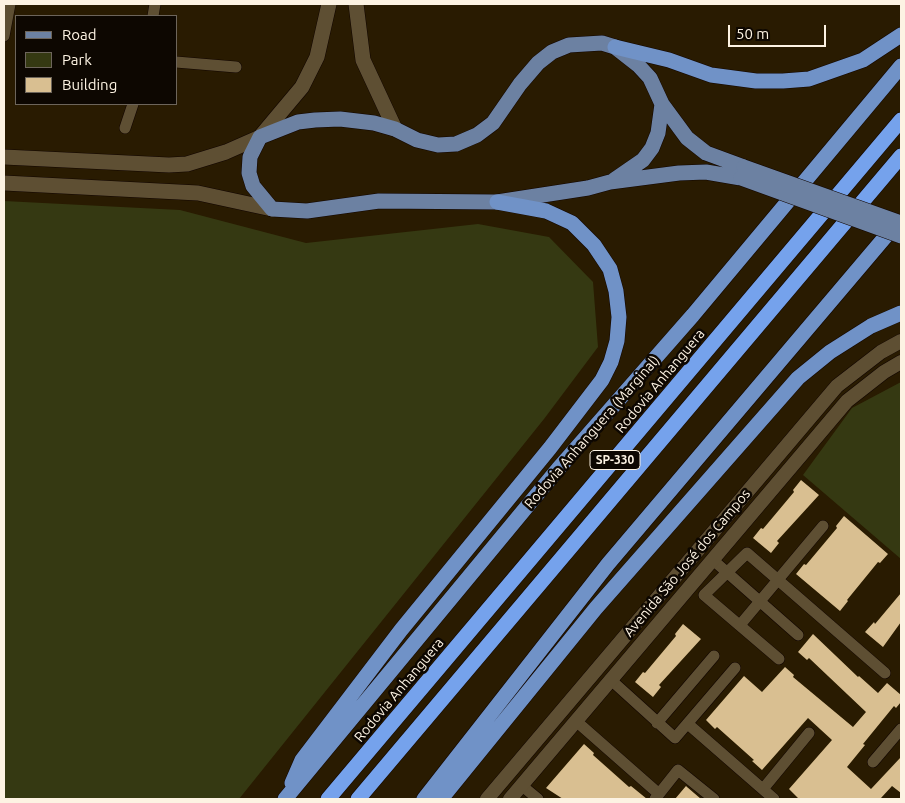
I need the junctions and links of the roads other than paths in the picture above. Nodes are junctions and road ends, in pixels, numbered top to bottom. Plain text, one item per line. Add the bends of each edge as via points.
1 (10, 4) edge
2 (329, 4) edge
3 (356, 4) edge
4 (901, 35) edge
5 (4, 36) edge
6 (615, 47) junction
7 (178, 62) edge
8 (901, 66) edge
9 (236, 67) dead end
10 (662, 104) junction
11 (132, 105) edge
12 (901, 120) edge
13 (125, 128) dead end
14 (395, 129) junction
15 (260, 137) junction
16 (901, 156) edge
17 (4, 157) edge
18 (742, 173) junction
19 (610, 182) junction
20 (4, 183) edge
21 (497, 202) junction
22 (272, 209) junction
23 (901, 217) edge
24 (901, 223) edge
25 (901, 236) edge
26 (901, 313) edge
27 (901, 341) edge
28 (901, 362) edge
29 (823, 526) dead end
30 (713, 560) junction
31 (727, 571) junction
32 (778, 580) junction
33 (761, 602) junction
34 (740, 625) junction
35 (798, 635) dead end
36 (714, 656) dead end
37 (779, 659) dead end
38 (735, 668) dead end
39 (884, 673) dead end
40 (611, 680) junction
41 (576, 721) junction
42 (657, 723) junction
43 (688, 724) junction
44 (901, 729) edge
45 (809, 734) dead end
46 (873, 762) dead end
47 (521, 785) junction
48 (763, 789) junction
49 (657, 797) edge
50 (285, 799) edge
51 (328, 799) edge
52 (358, 799) edge
53 (424, 799) edge
54 (441, 799) edge
55 (487, 799) edge
56 (510, 799) edge
57 (538, 799) edge
58 (714, 799) edge
59 (774, 799) edge

1 - 5 street
2 - 15 main road via 317,57 302,87
3 - 14 main road via 363,60
4 - 6 highway via 863,60 809,79 783,82 711,75 669,60
6 - 10 main road via 650,78
6 - 14 main road via 602,43 570,45 552,52 520,84 493,123 477,135 456,144 438,145 417,140
7 - 9 street
8 - 50 highway, Rodovia Anhanguera (Marginal) via 693,315 558,469
10 - 18 main road via 687,138
10 - 19 main road via 658,133 652,148 643,160
11 - 13 street
12 - 51 highway, Rodovia Anhanguera / SP-330
14 - 15 main road via 348,120 315,120 298,122
15 - 17 main road via 202,160 178,165
15 - 22 main road via 250,157 250,172 253,186
16 - 52 highway, SP-330
18 - 19 main road via 706,172
18 - 24 main road, bridge
18 - 25 main road, bridge
19 - 21 main road
20 - 22 main road via 198,192
21 - 22 main road via 379,200 307,211
21 - 50 highway via 546,211 572,223 594,245 610,269 616,291 619,317 611,362 602,380 550,448 401,630 302,760
23 - 53 highway via 608,564
26 - 54 highway via 872,326 830,352 798,378 596,608
27 - 55 street, Avenida São José dos Campos via 880,352 837,386
28 - 30 street, Avenida São José dos Campos via 847,401
29 - 32 street
30 - 31 street
30 - 40 street, Avenida São José dos Campos
31 - 32 street via 747,553
31 - 33 street
31 - 34 street via 704,595
32 - 33 street
32 - 39 street
33 - 34 street
33 - 35 street
34 - 37 street
36 - 42 street
38 - 43 street
40 - 41 street, Avenida São José dos Campos
40 - 42 street
41 - 47 street, Avenida São José dos Campos
41 - 49 street
42 - 43 street via 675,738
43 - 48 street
44 - 46 street
45 - 48 street
47 - 56 street, Avenida São José dos Campos
47 - 57 street
48 - 59 street
49 - 58 street via 678,770

